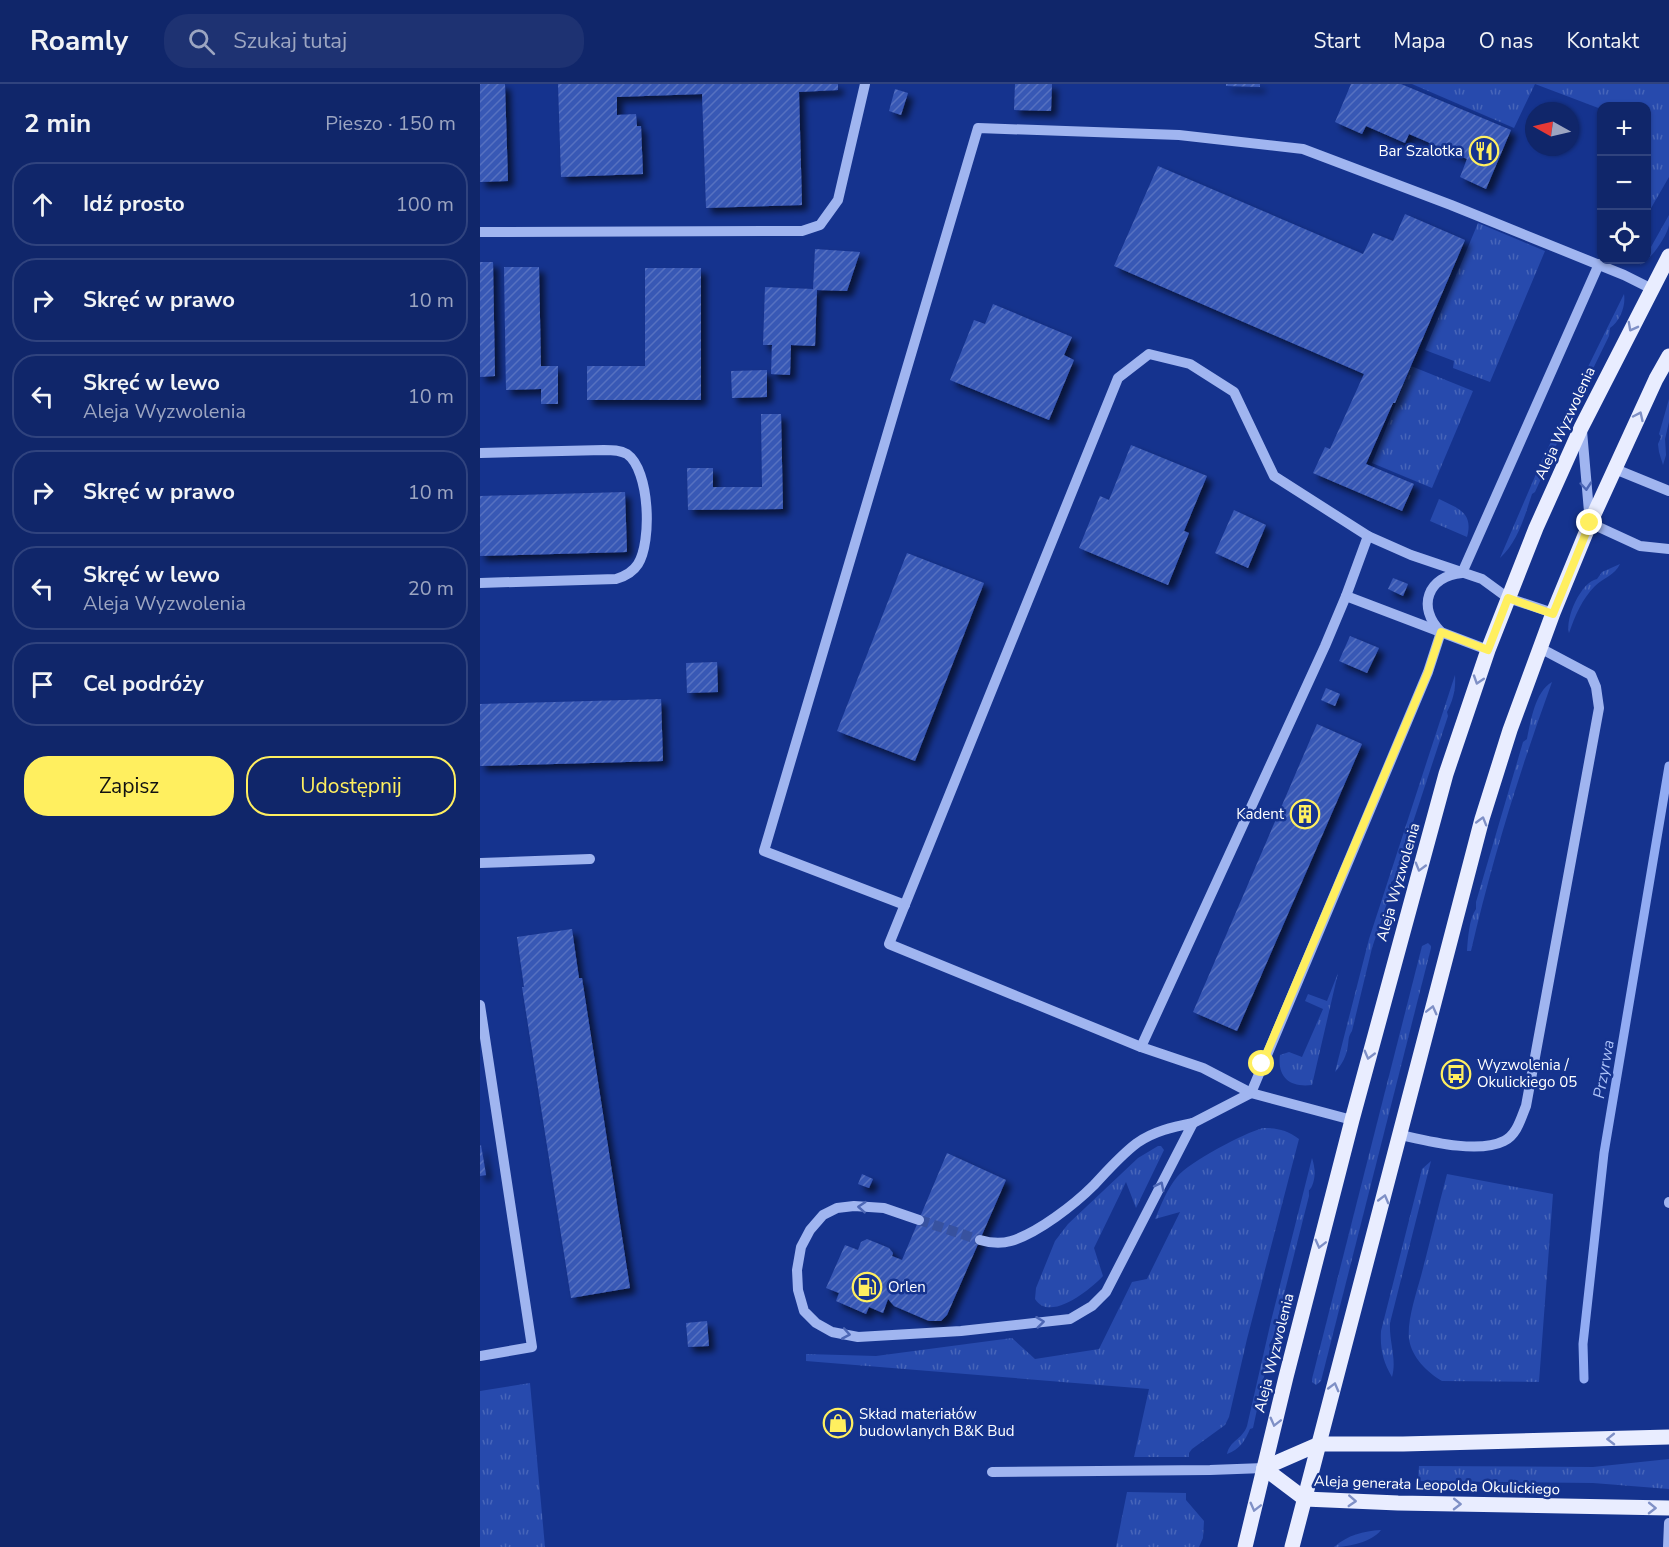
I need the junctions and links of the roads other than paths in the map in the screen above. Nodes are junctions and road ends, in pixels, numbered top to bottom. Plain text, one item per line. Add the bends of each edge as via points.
1 (865, 84) edge
2 (480, 232) edge
3 (1669, 256) edge
4 (1597, 263) edge
5 (1599, 264) joint
6 (1652, 289) junction
7 (1669, 356) edge
8 (1581, 428) junction
9 (480, 453) edge
10 (1615, 469) junction
11 (1669, 491) edge
12 (1590, 523) junction
13 (1368, 536) junction
14 (1669, 549) edge
15 (1462, 573) junction
16 (480, 583) edge
17 (1346, 596) junction
18 (1508, 598) junction
19 (1553, 614) junction
20 (1441, 632) junction
21 (1540, 648) junction
22 (1488, 650) junction
23 (590, 859) dead end
24 (480, 863) edge
25 (905, 905) junction
26 (480, 1005) edge
27 (1141, 1047) junction
28 (1251, 1093) junction
29 (1352, 1120) junction
30 (1192, 1123) junction
31 (1401, 1135) junction
32 (919, 1220) tunnel mouth
33 (980, 1240) tunnel mouth
34 (480, 1356) edge
35 (1669, 1437) edge
36 (1319, 1444) junction
37 (1264, 1468) junction
38 (992, 1472) dead end
39 (1305, 1499) junction
40 (1669, 1508) edge
41 (1669, 1523) edge
42 (1245, 1547) edge
43 (1292, 1547) edge
44 (1668, 1547) edge

1 - 2 street via 838,200 820,225 802,231
3 - 6 main road, Aleja Wyzwolenia
4 - 25 street via 1303,149 1179,135 978,128 764,851
5 - 6 street
5 - 15 street
6 -> 8 main road, Aleja Wyzwolenia
10 -> 7 main road
8 -> 12 street
8 - 18 main road, Aleja Wyzwolenia
9 - 16 street via 620,451 629,455 640,475 647,526 639,563 628,575 616,579
10 - 11 street
10 - 12 main road
12 - 14 street via 1640,546
12 - 19 main road
13 - 15 street
13 - 17 street
13 - 25 street via 1274,476 1234,392 1199,369 1149,354 1118,378
15 - 18 street via 1482,579
15 - 20 street via 1441,578 1429,595 1429,616
17 - 20 street
17 - 27 street
18 - 19 street
18 - 22 main road, Aleja Wyzwolenia
19 - 21 main road
20 - 22 street
20 - 28 street via 1428,672
31 -> 21 main road via 1482,819
21 - 31 street via 1591,675 1599,708 1526,1106 1519,1127 1505,1141 1489,1145 1444,1144
22 -> 29 main road, Aleja Wyzwolenia via 1446,774
23 - 24 street
25 - 27 street via 889,944
26 - 34 street via 532,1347
27 - 28 street via 1203,1068
28 - 29 street
28 - 30 street
29 -> 37 main road, Aleja Wyzwolenia
32 -> 30 street via 884,1208 854,1206 823,1215 801,1247 797,1270 804,1311 832,1332 858,1336 961,1331 1070,1319 1106,1292
30 - 33 street via 1164,1129 1139,1142 1076,1202 1030,1233 1011,1241
36 -> 31 main road
35 -> 36 main road
36 - 37 main road
36 - 39 main road
37 - 38 street
37 - 39 main road, Aleja generała Leopolda Okulickiego
37 -> 42 main road, Aleja Wyzwolenia
39 -> 40 main road, Aleja generała Leopolda Okulickiego
39 - 43 main road
41 - 44 street

